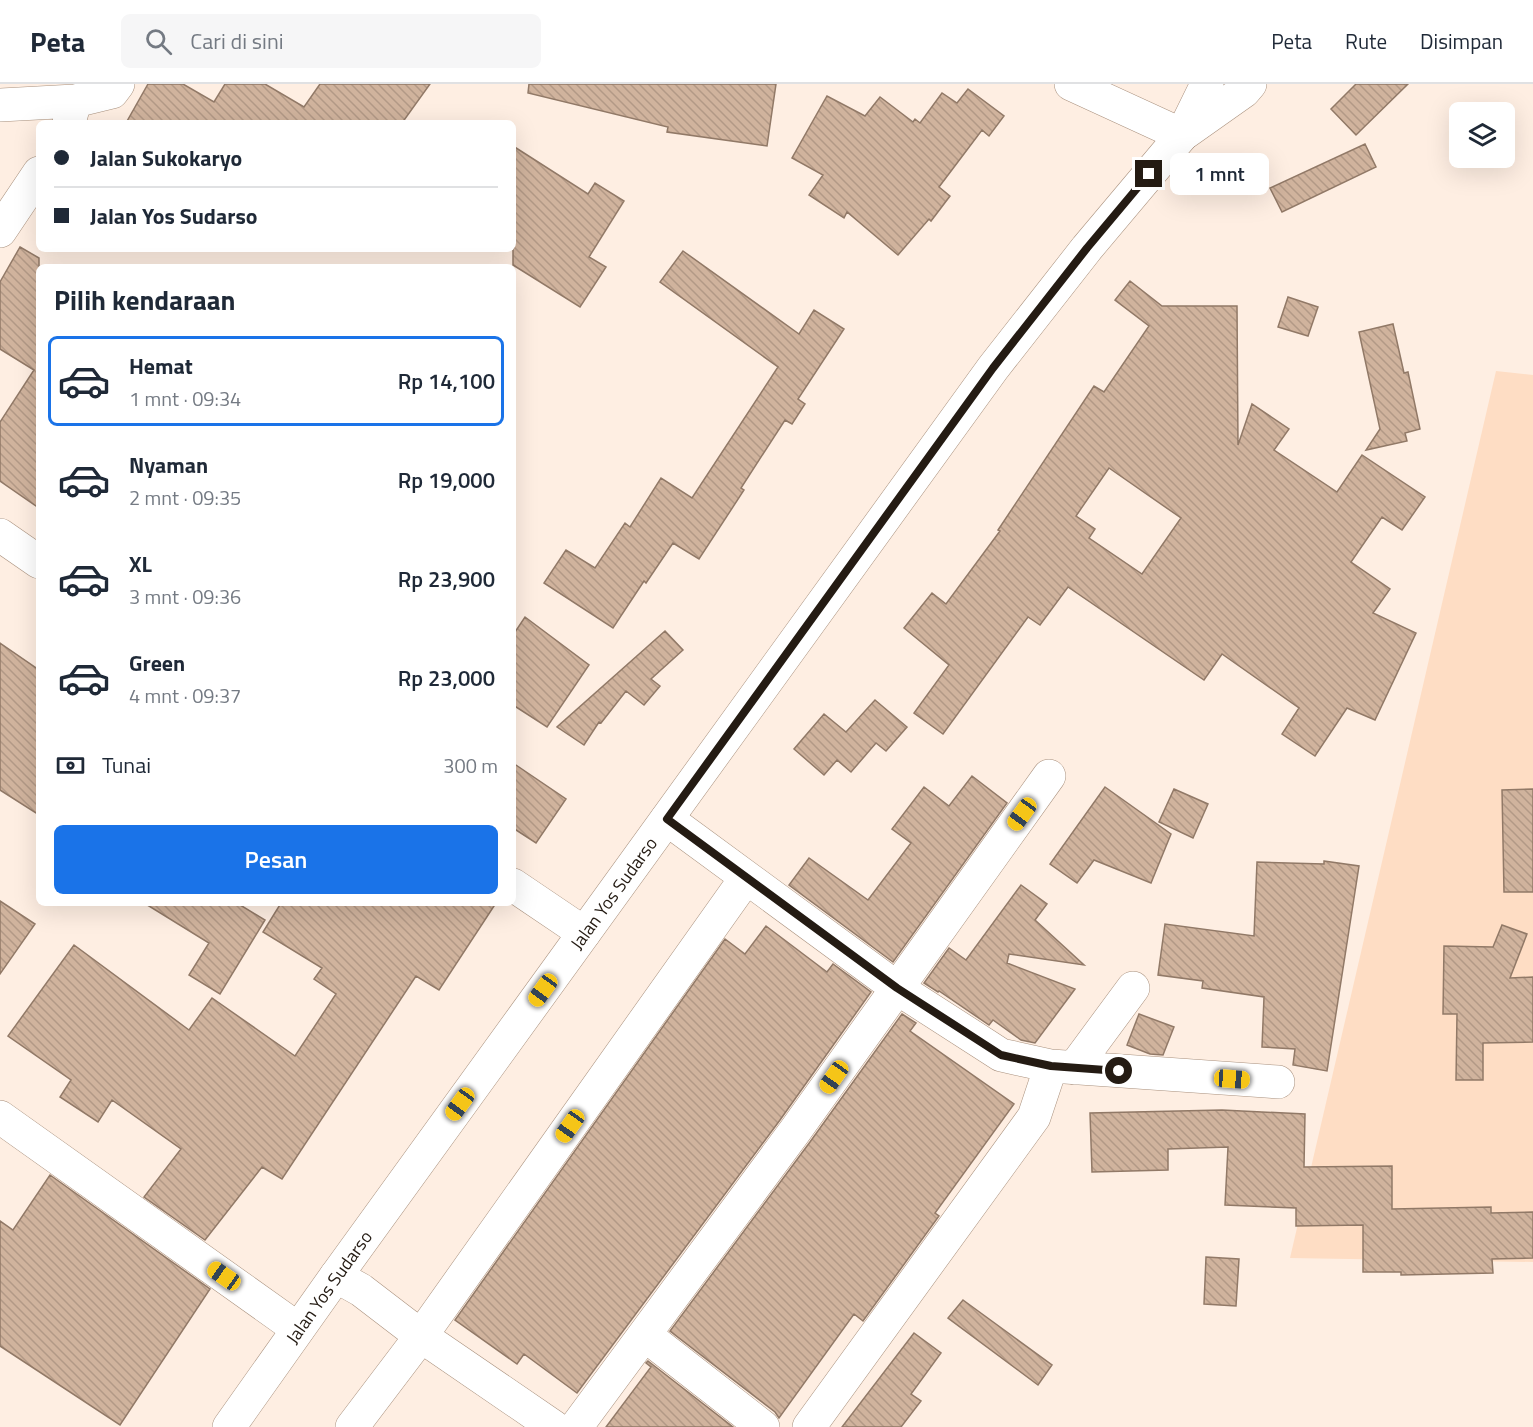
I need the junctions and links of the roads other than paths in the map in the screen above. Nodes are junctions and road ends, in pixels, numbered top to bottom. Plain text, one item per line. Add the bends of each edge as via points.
1 (118, 84) edge
2 (1071, 84) edge
3 (1207, 84) edge
4 (1250, 84) edge
5 (0, 105) edge
6 (72, 112) edge
7 (1182, 135) junction
8 (36, 177) edge
9 (0, 231) edge
10 (0, 536) edge
11 (36, 560) edge
12 (1049, 776) dead end
13 (667, 819) junction
14 (746, 878) junction
15 (516, 887) edge
16 (584, 933) junction
17 (897, 988) junction
18 (1133, 988) dead end
19 (1063, 1067) junction
20 (1278, 1082) dead end
21 (0, 1117) edge
22 (336, 1276) junction
23 (298, 1329) junction
24 (421, 1335) junction
25 (645, 1335) junction
26 (230, 1427) edge
27 (352, 1427) edge
28 (554, 1427) edge
29 (576, 1427) edge
30 (763, 1427) edge
31 (809, 1427) edge

1 - 6 main road via 112,92
2 - 7 main road
3 - 7 main road, Jalan Yos Sudarso
4 - 7 main road, Jalan Yos Sudarso
5 - 6 main road
7 - 13 main road, Jalan Yos Sudarso via 993,368
8 - 9 main road
10 - 11 main road
12 - 17 main road
13 - 14 main road
13 - 16 main road, Jalan Yos Sudarso
14 - 17 main road
14 - 24 main road
15 - 16 main road
16 - 22 main road, Jalan Yos Sudarso
17 - 19 main road via 1001,1055
17 - 25 main road
18 - 19 main road
19 - 20 main road
19 - 31 main road via 1034,1116
21 - 23 main road
22 - 23 main road, Jalan Yos Sudarso
22 - 24 main road
23 - 26 main road, Jalan Yos Sudarso
24 - 27 main road
24 - 28 main road
25 - 29 main road
25 - 30 main road

